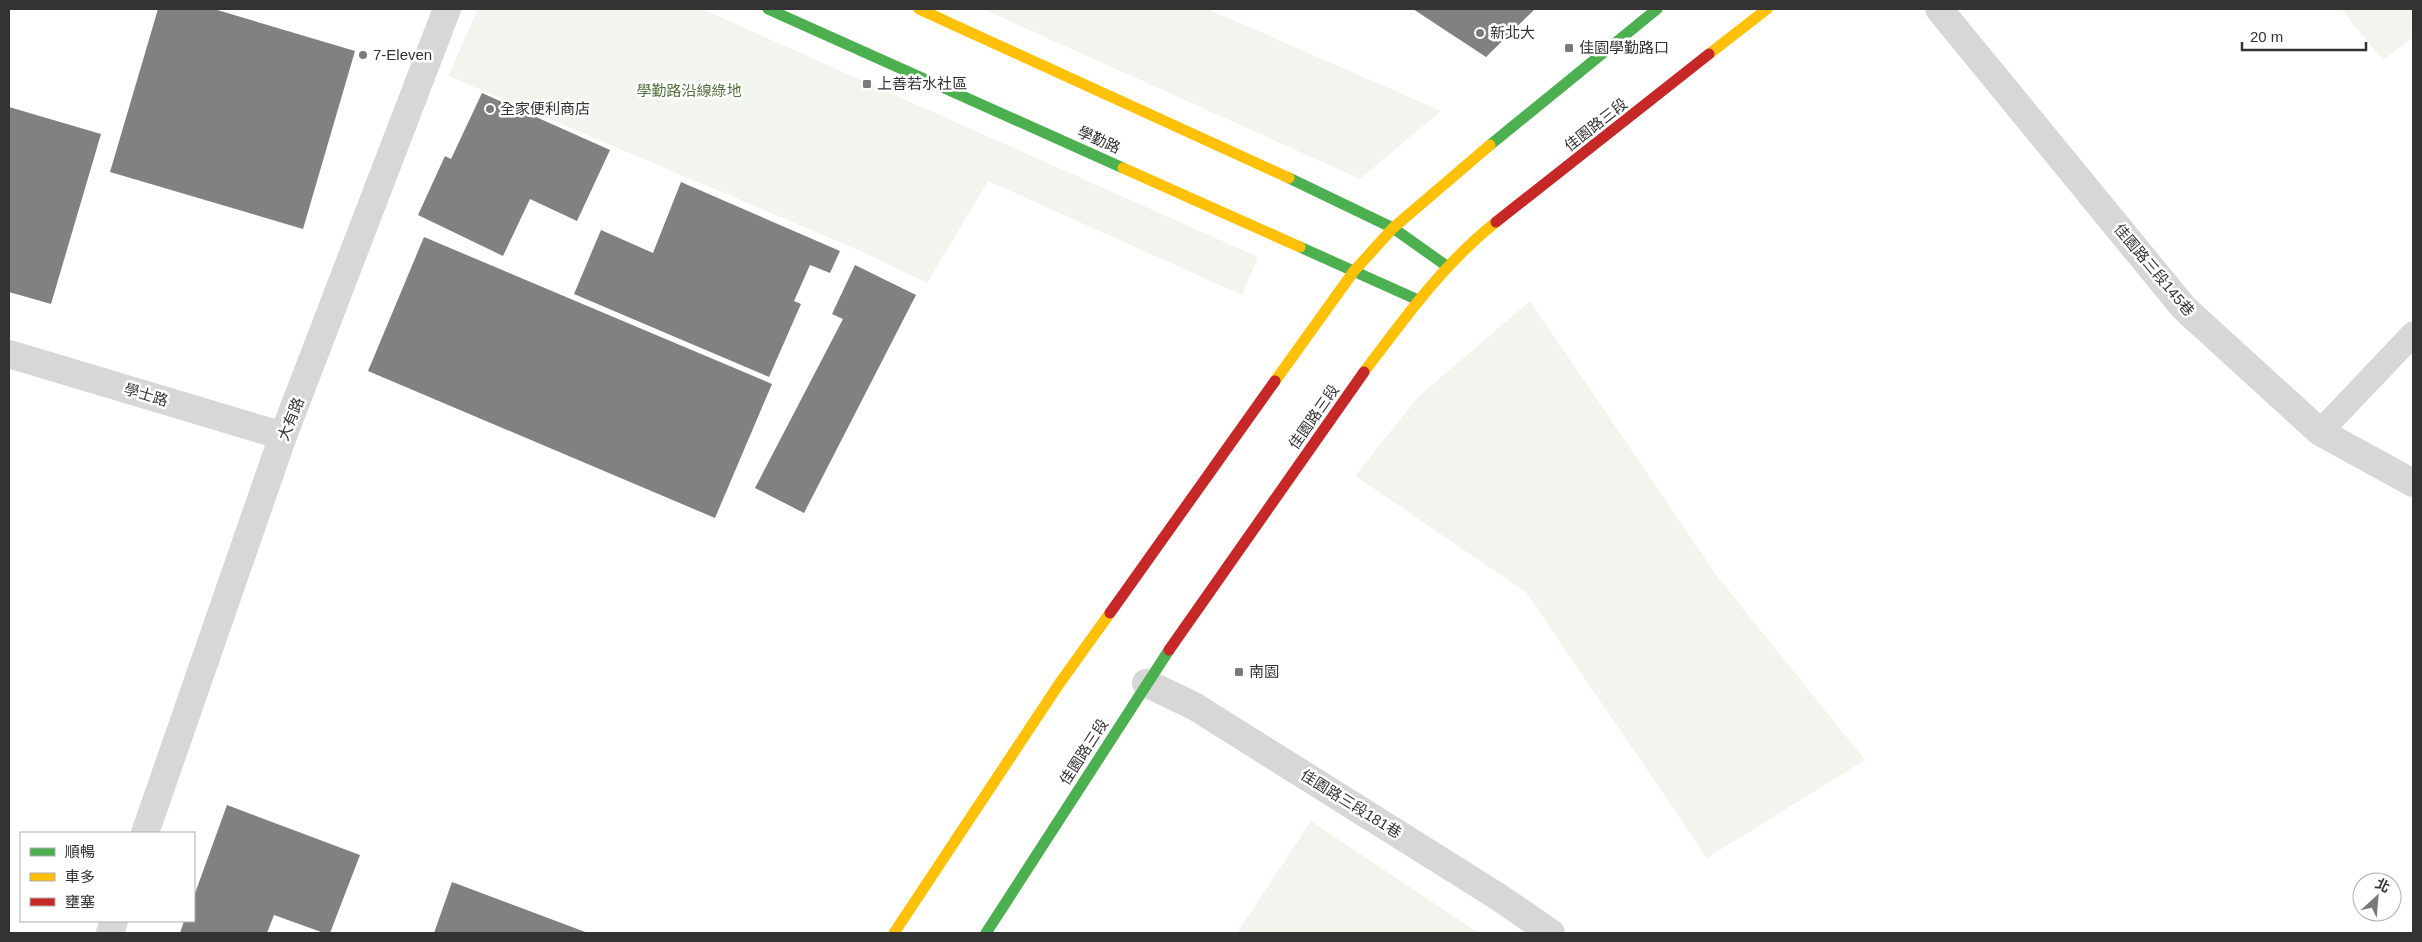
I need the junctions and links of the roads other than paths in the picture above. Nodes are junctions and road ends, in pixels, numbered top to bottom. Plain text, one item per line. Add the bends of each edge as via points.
1 (447, 9) edge
2 (768, 9) edge
3 (919, 9) edge
4 (1657, 9) edge
5 (1766, 9) edge
6 (1939, 9) edge
7 (1393, 228) junction
8 (1448, 266) junction
9 (1354, 271) junction
10 (1418, 300) junction
11 (2413, 334) edge
12 (9, 354) edge
13 (2320, 432) junction
14 (284, 436) junction
15 (2413, 483) edge
16 (1146, 682) junction
17 (145, 832) edge
18 (894, 933) edge
19 (986, 933) edge
20 (1551, 933) edge

1 - 14 street, 大有路
2 - 9 street, 學勤路
3 - 7 street
4 - 7 street
5 - 8 street, 佳園路三段 via 1472,241
6 - 13 street, 佳園路三段145巷 via 2184,308
7 - 8 street
7 - 9 street
8 - 10 street, 佳園路三段
9 - 10 street, 學勤路
9 - 18 street via 1059,684
10 - 16 street, 佳園路三段
11 - 13 lane
12 - 14 street, 學士路
13 - 15 street, 佳園路三段145巷
14 - 17 street, 大有路
16 - 19 street, 佳園路三段
16 - 20 street, 佳園路三段181巷 via 1203,711

